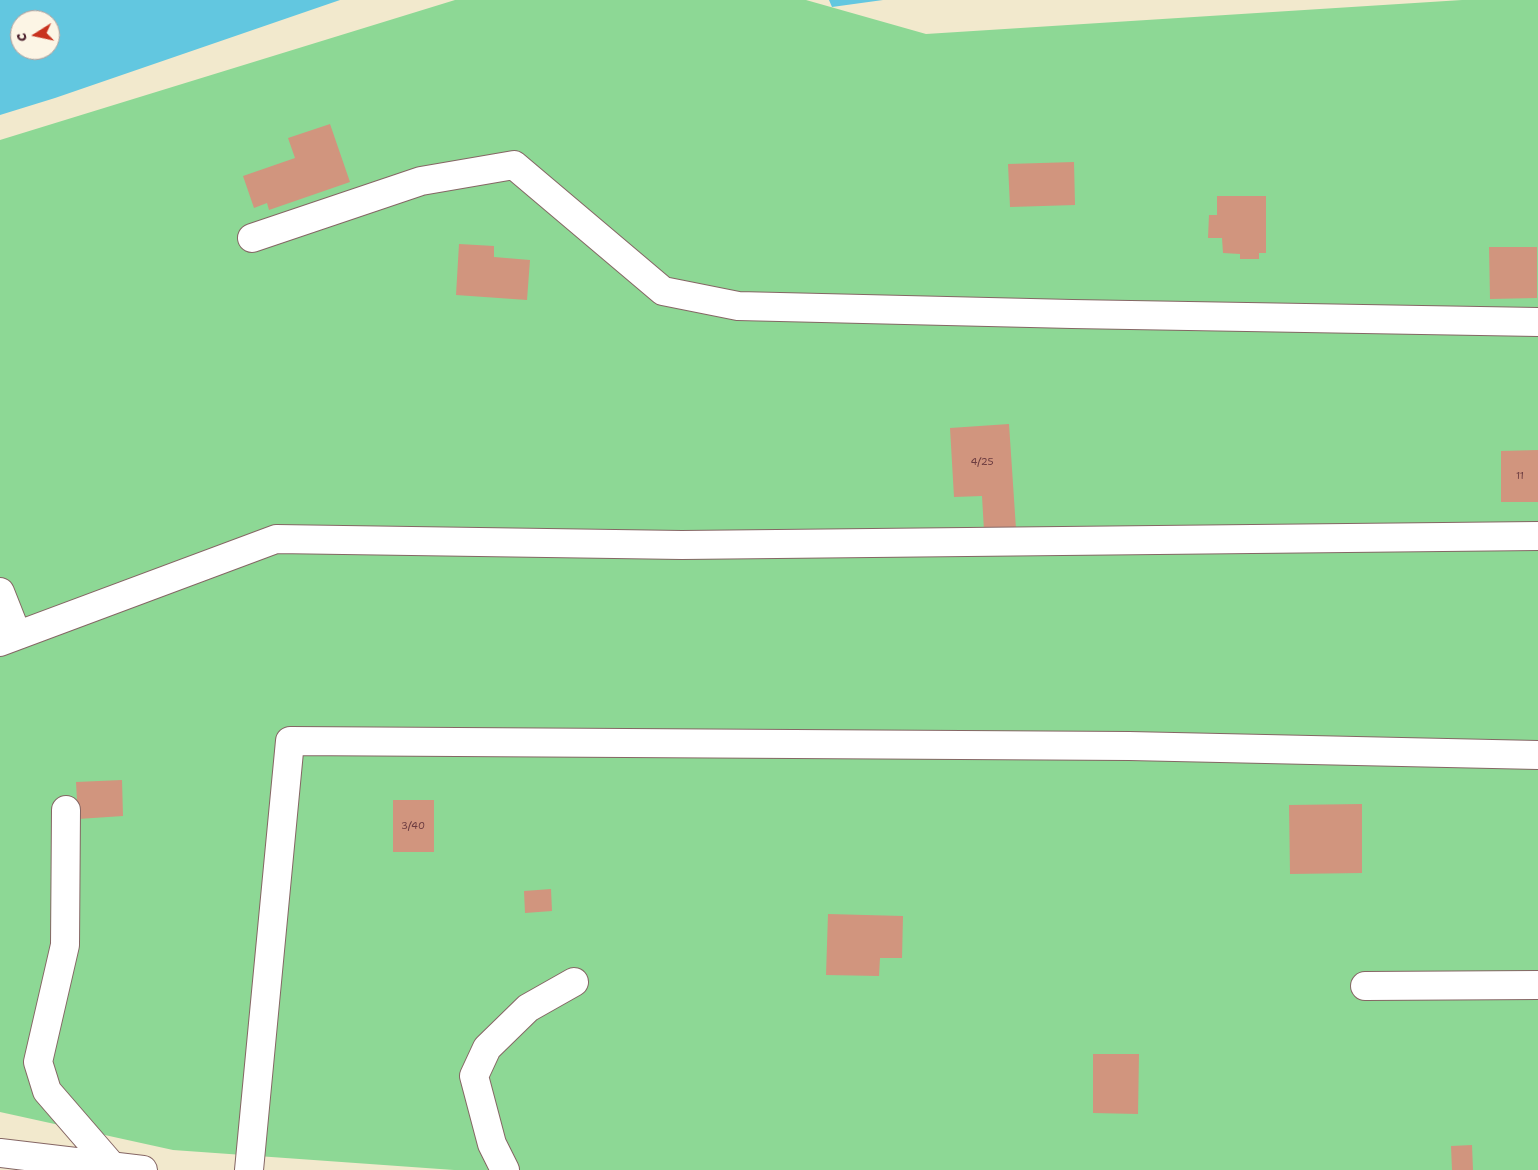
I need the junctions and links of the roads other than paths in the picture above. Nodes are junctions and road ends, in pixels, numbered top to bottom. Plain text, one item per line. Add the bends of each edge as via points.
1 (252, 238) dead end
2 (1538, 322) edge
3 (1538, 536) edge
4 (0, 592) edge
5 (9, 638) edge
6 (1538, 755) edge
7 (66, 810) dead end
8 (574, 982) dead end
9 (1538, 985) edge
10 (1365, 986) dead end
11 (0, 1153) edge
12 (111, 1165) junction
13 (143, 1170) edge
14 (249, 1170) edge
15 (505, 1170) edge

1 - 2 street via 421,181 514,165 663,291 738,306
3 - 5 street via 682,545 276,538
4 - 5 street
6 - 14 street via 1129,746 290,740
7 - 12 street via 65,945 38,1062 47,1091
8 - 15 street via 528,1008 487,1048 474,1076 492,1144
9 - 10 street
11 - 12 street
12 - 13 street

